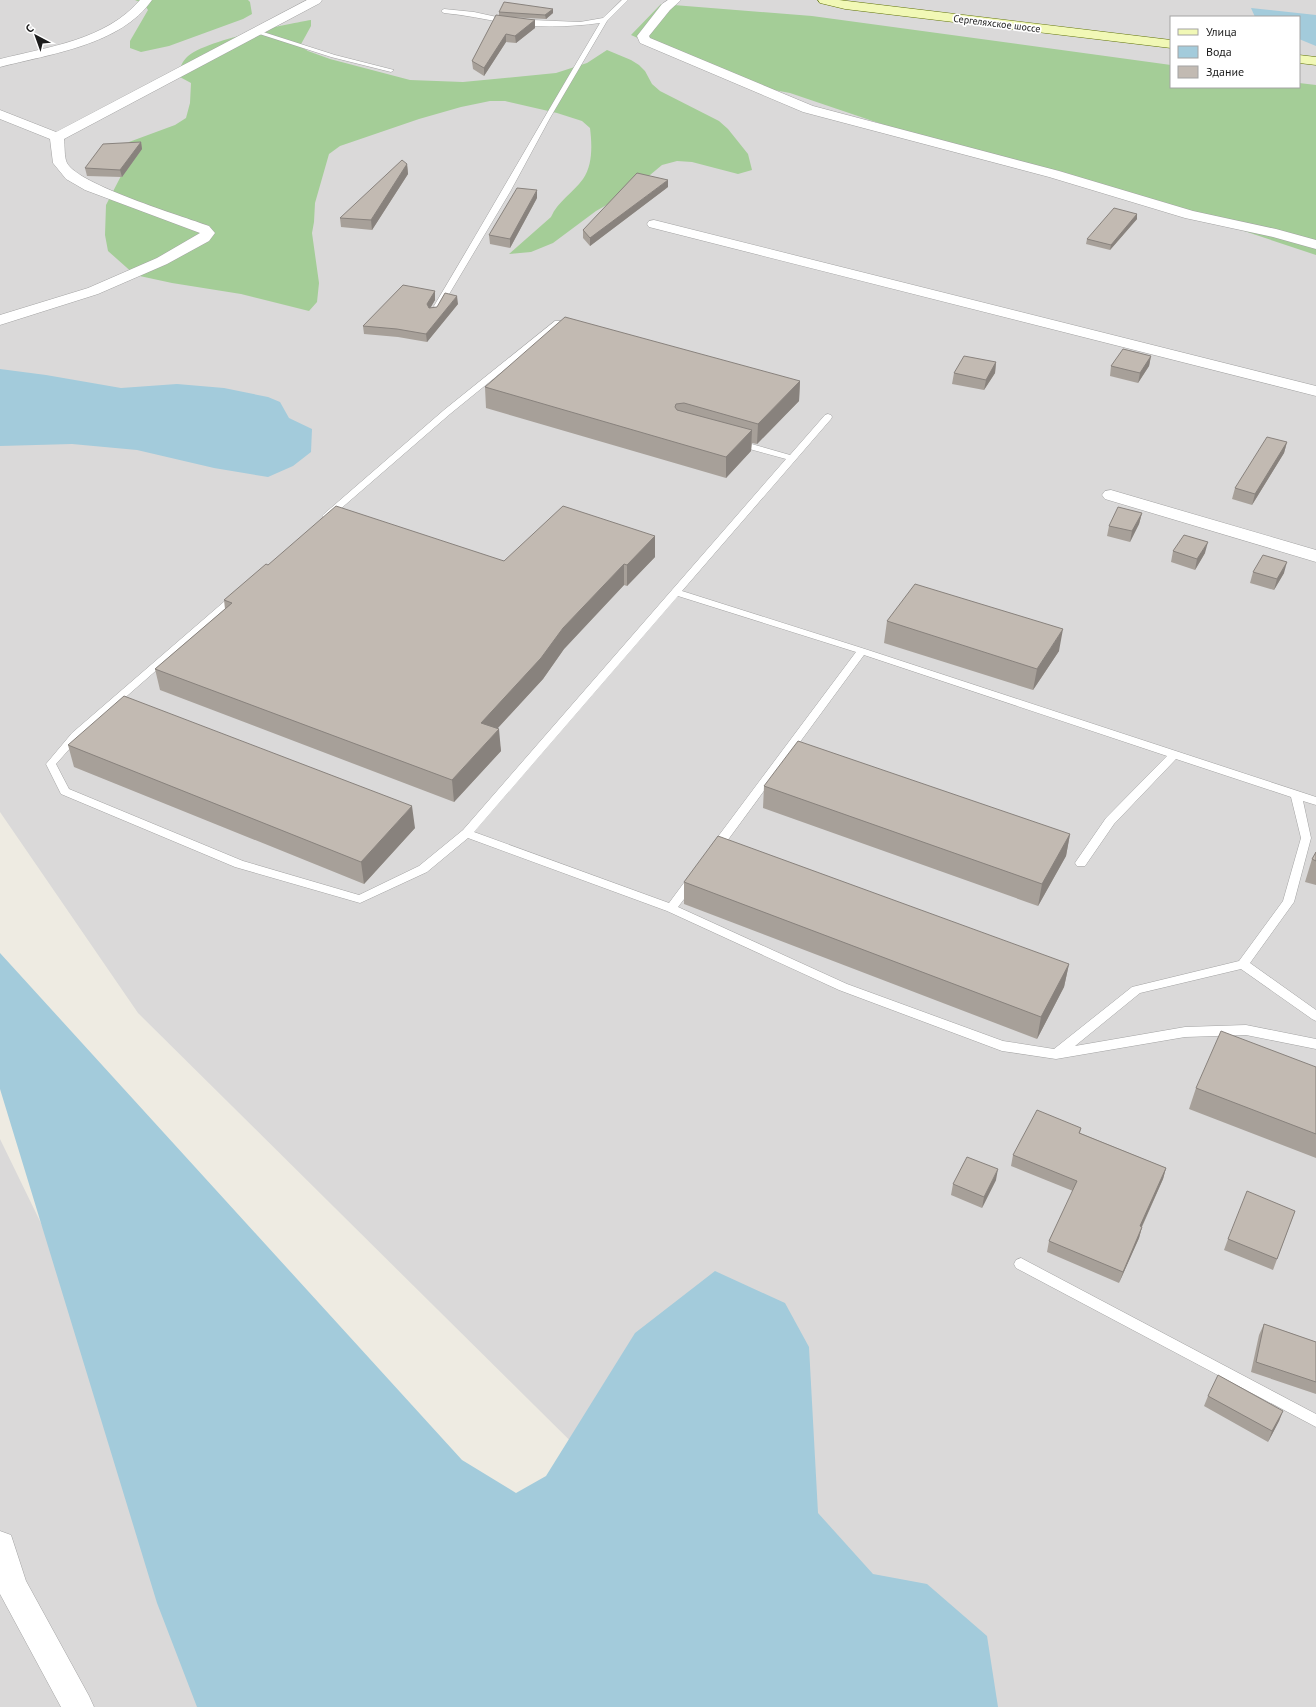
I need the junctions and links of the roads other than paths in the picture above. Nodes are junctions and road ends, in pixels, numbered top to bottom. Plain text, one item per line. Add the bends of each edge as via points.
1 (146, 0) edge
2 (316, 0) edge
3 (625, 0) edge
4 (675, 0) edge
5 (824, 0) edge
6 (444, 11) dead end
7 (605, 20) junction
8 (255, 31) junction
9 (1170, 44) edge
10 (1300, 59) edge
11 (1316, 61) edge
12 (0, 62) edge
13 (391, 70) dead end
14 (0, 114) edge
15 (56, 137) junction
16 (654, 224) dead end
17 (1316, 245) edge
18 (433, 313) edge
19 (0, 320) edge
20 (559, 323) edge
21 (1316, 391) edge
22 (828, 417) dead end
23 (732, 441) edge
24 (792, 458) junction
25 (1111, 495) dead end
26 (321, 521) edge
27 (1316, 556) edge
28 (244, 589) edge
29 (676, 592) junction
30 (862, 651) junction
31 (1174, 755) junction
32 (1296, 795) junction
33 (1316, 801) edge
34 (467, 833) junction
35 (708, 858) edge
36 (1081, 863) dead end
37 (699, 870) edge
38 (671, 908) junction
39 (1243, 964) junction
40 (1316, 1016) edge
41 (1316, 1044) edge
42 (1056, 1054) junction
43 (1021, 1264) dead end
44 (1316, 1421) edge
45 (0, 1545) edge
46 (78, 1707) edge

1 - 12 street via 128,20 109,30 87,39
2 - 8 street
3 - 7 lane
4 - 17 street via 666,7 643,36 644,40 808,109 1054,174 1190,215 1276,233
5 - 9 main road, Сергеляхское шоссе via 845,6
6 - 7 lane via 529,23 580,24
7 - 18 lane
8 - 13 lane via 333,56
8 - 15 street via 115,108
10 - 11 main road
14 - 15 street
15 - 19 street via 60,162 71,176 90,187 204,229 208,233 204,238 162,261 93,291
16 - 21 street
20 - 26 lane via 447,412
22 - 24 lane
23 - 24 lane
24 - 29 lane
25 - 27 street
28 - 34 lane via 76,736 51,764 65,791 239,864 360,898 423,868
29 - 30 lane
29 - 34 lane
30 - 31 lane
30 - 35 lane
31 - 32 lane
31 - 36 lane via 1110,821
32 - 33 lane
32 - 39 lane via 1306,838 1288,902
34 - 38 lane
37 - 38 lane
38 - 42 lane via 843,987 1002,1046
39 - 40 lane
39 - 42 lane via 1136,990
41 - 42 lane via 1246,1030 1163,1036
43 - 44 lane
45 - 46 street via 12,1586

